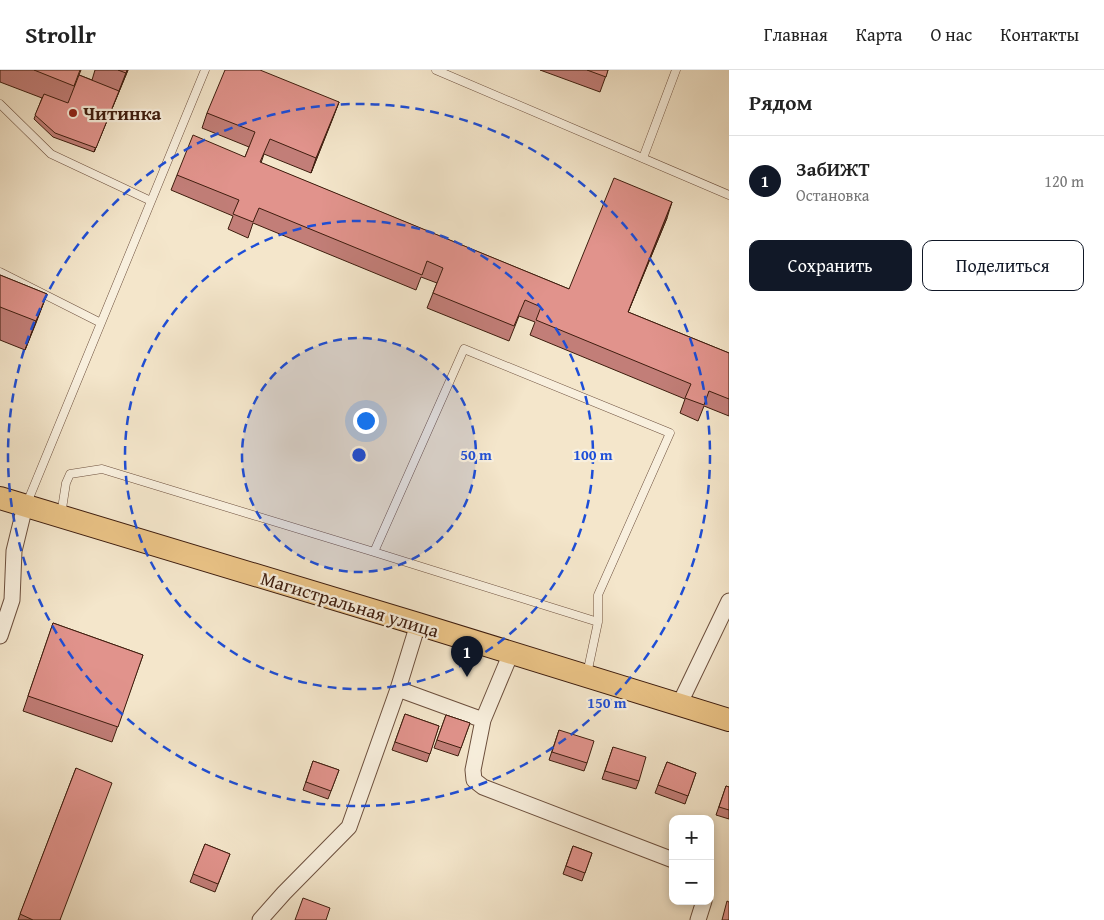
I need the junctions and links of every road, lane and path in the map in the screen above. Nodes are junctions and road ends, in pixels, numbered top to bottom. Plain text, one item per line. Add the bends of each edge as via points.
1 (205, 70) edge
2 (436, 70) edge
3 (676, 70) edge
4 (0, 104) edge
5 (643, 158) junction
6 (729, 195) edge
7 (151, 201) junction
8 (0, 272) edge
9 (101, 323) junction
10 (0, 498) edge
11 (25, 506) junction
12 (61, 516) junction
13 (374, 552) junction
14 (729, 601) edge
15 (598, 622) junction
16 (418, 624) junction
17 (0, 636) edge
18 (511, 653) junction
19 (586, 676) junction
20 (398, 689) junction
21 (679, 705) junction
22 (483, 720) junction
23 (729, 720) edge
24 (669, 858) edge
25 (703, 905) edge
26 (260, 920) edge
27 (698, 920) edge

1 - 7 lane
2 - 5 lane
3 - 5 lane
4 - 7 lane via 51,154
5 - 6 lane
7 - 9 lane
8 - 9 lane
9 - 11 lane
10 - 11 main road, Магистральная улица
11 - 12 main road, Магистральная улица
11 - 17 street via 14,551 12,600
12 - 13 lane via 70,474 102,469
12 - 16 main road, Магистральная улица
13 - 15 lane
13 - 15 lane via 464,349 670,433 598,595
14 - 21 street
15 - 19 lane
16 - 18 main road, Магистральная улица
16 - 20 street
18 - 19 main road, Магистральная улица
18 - 22 street
19 - 21 main road, Магистральная улица
20 - 22 street
20 - 26 street via 349,828
21 - 23 main road, Магистральная улица
22 - 24 street via 473,770 474,780 482,786
25 - 27 street

